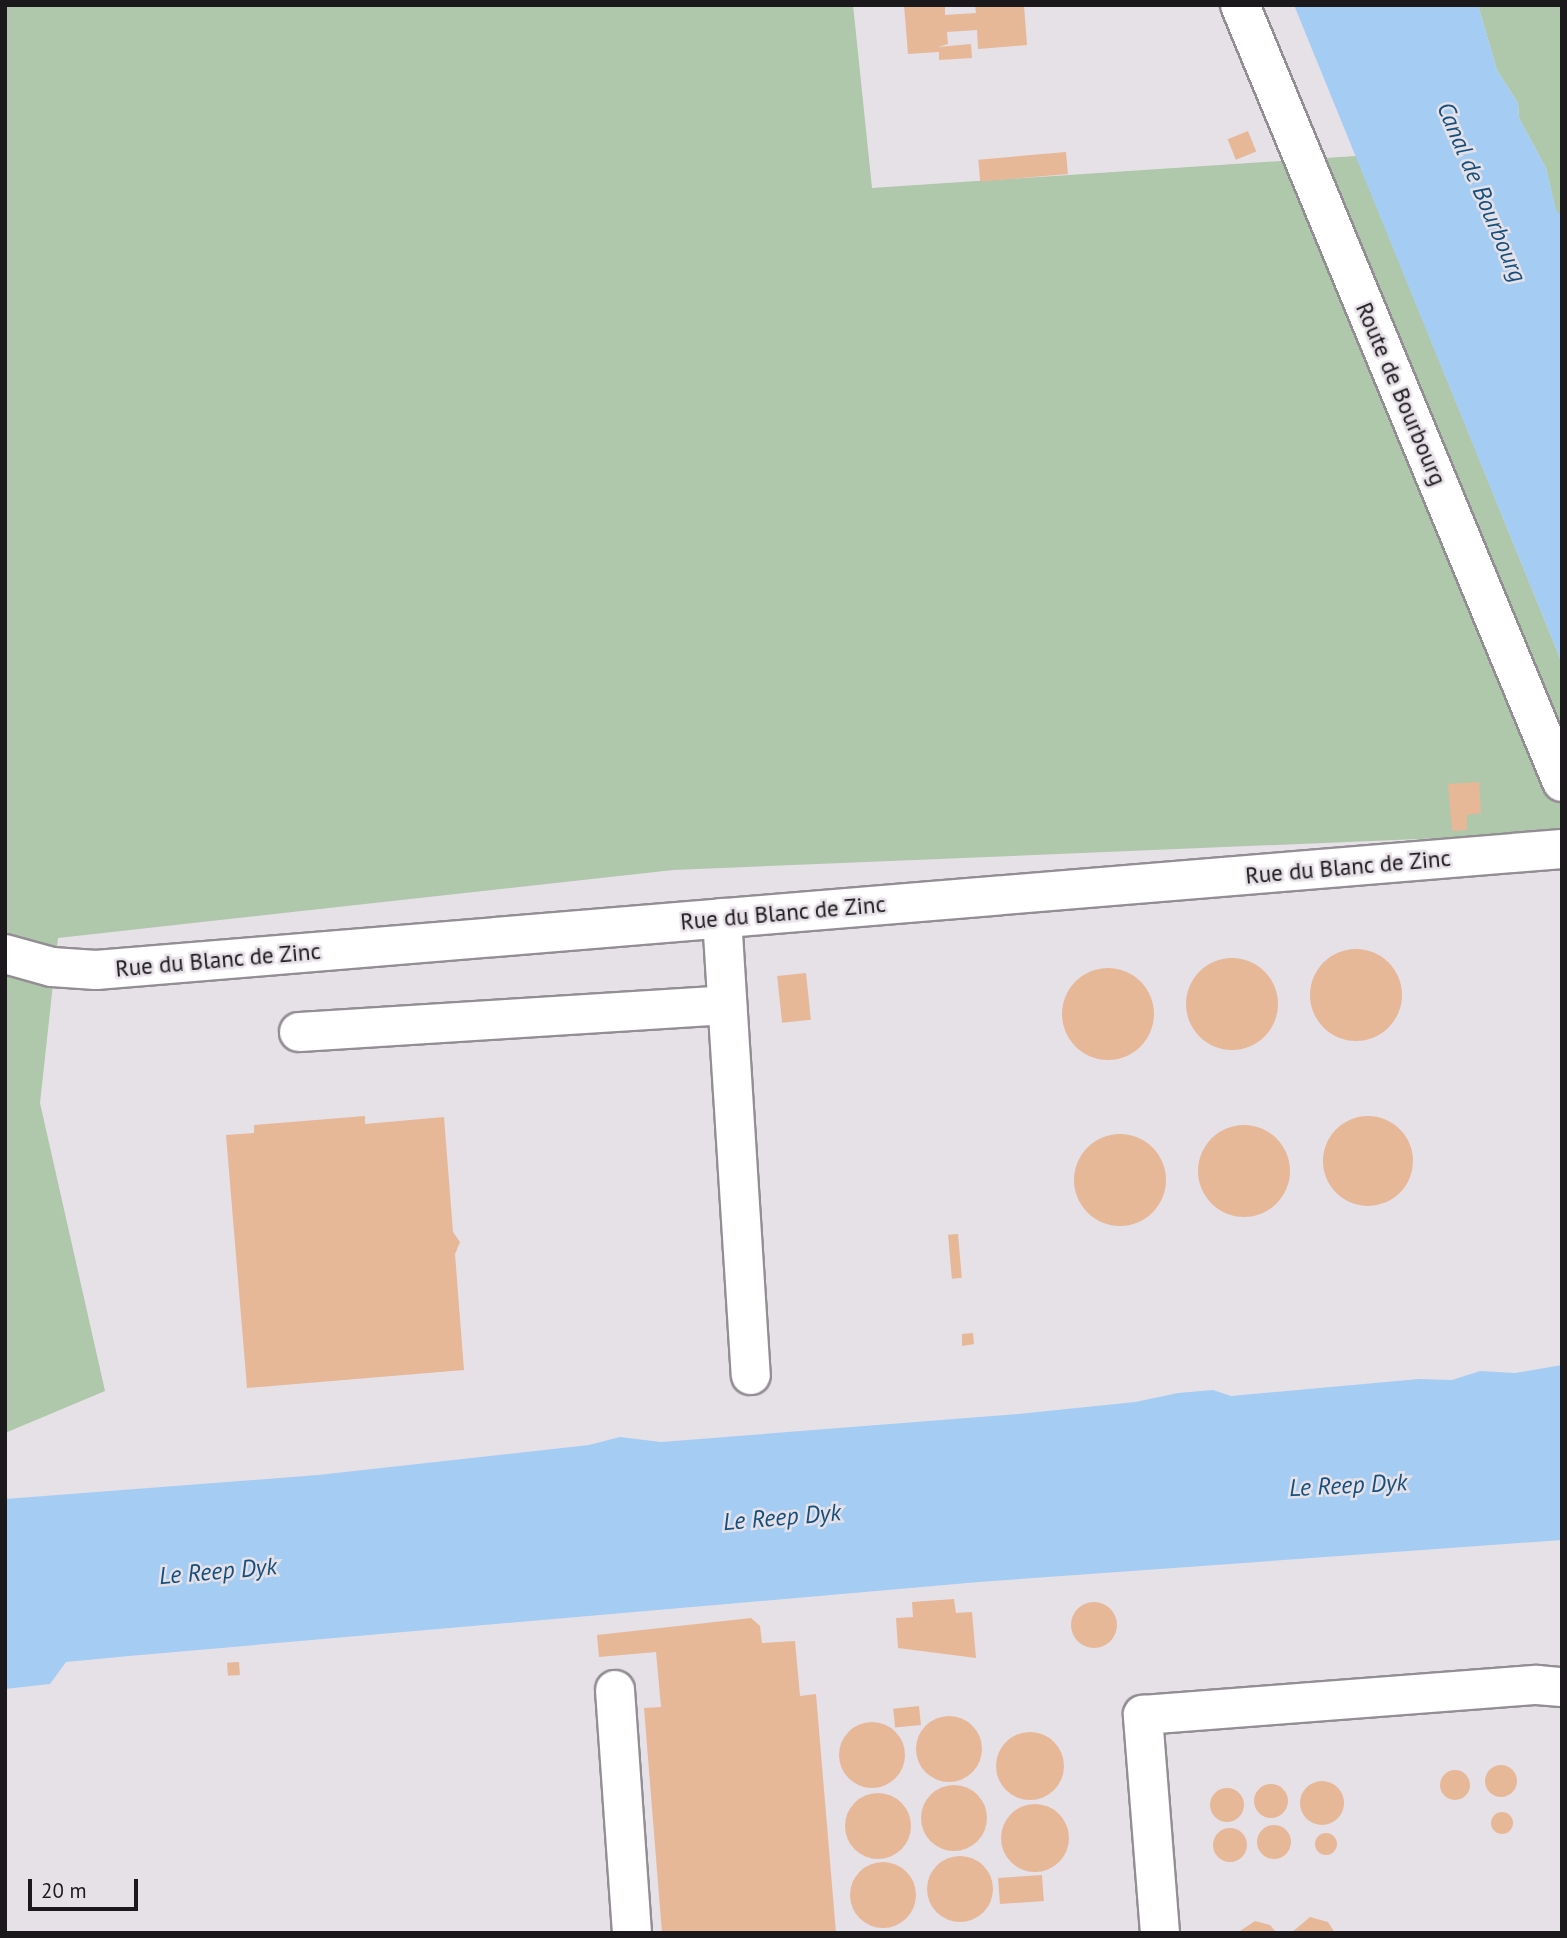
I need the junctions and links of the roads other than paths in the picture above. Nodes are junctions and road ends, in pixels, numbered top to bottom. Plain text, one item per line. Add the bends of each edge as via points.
1 (1240, 5) edge
2 (1562, 782) edge
3 (1562, 849) edge
4 (722, 918) junction
5 (5, 954) edge
6 (727, 1005) junction
7 (299, 1032) dead end
8 (751, 1375) dead end
9 (1562, 1687) edge
10 (615, 1690) dead end
11 (632, 1933) edge
12 (1160, 1933) edge

1 - 2 main road, Route de Bourbourg
3 - 4 main road, Rue du Blanc de Zinc
4 - 5 main road, Rue du Blanc de Zinc via 96,970 52,967
4 - 6 main road
6 - 7 main road
6 - 8 main road
9 - 12 main road via 1537,1685 1143,1715
10 - 11 main road

